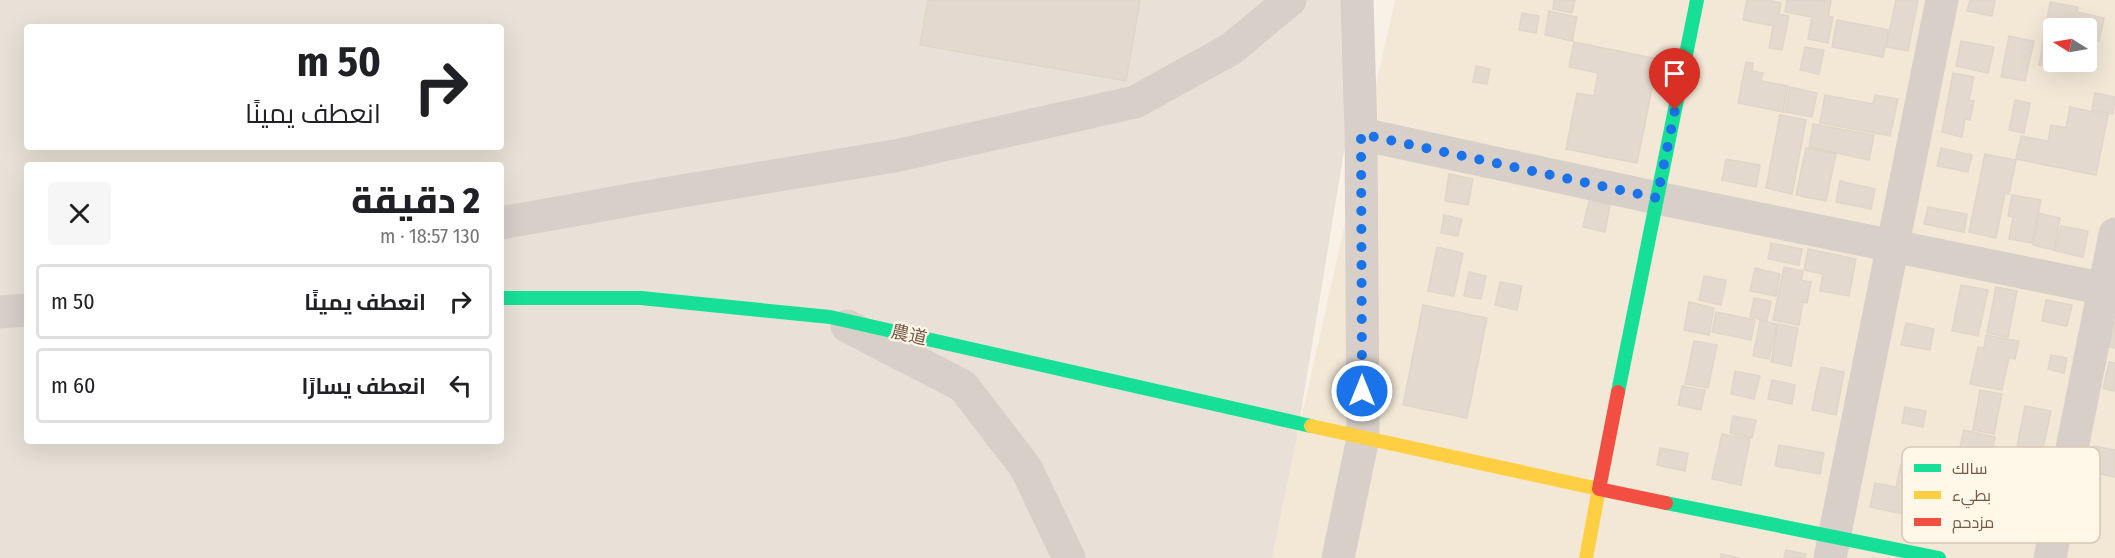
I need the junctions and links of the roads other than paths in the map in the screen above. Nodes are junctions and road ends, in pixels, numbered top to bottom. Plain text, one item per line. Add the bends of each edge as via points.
1 (1290, 0) edge
2 (1357, 0) edge
3 (1697, 0) edge
4 (1942, 0) edge
5 (1361, 134) junction
6 (1657, 198) junction
7 (504, 222) edge
8 (2115, 234) edge
9 (1893, 246) junction
10 (2110, 290) edge
11 (504, 298) edge
12 (24, 310) edge
13 (0, 312) edge
14 (830, 317) junction
15 (1363, 438) junction
16 (2075, 447) edge
17 (1599, 489) junction
18 (2053, 543) edge
19 (1832, 547) edge
20 (1069, 558) edge
21 (1338, 558) edge
22 (1586, 558) edge
23 (1939, 558) edge
24 (2050, 558) edge

1 - 7 street via 1231,49 1135,102 895,156
2 - 5 street
3 - 6 street
4 - 9 street
5 - 6 street
5 - 15 street
6 - 9 street
6 - 17 street
8 - 10 street
9 - 10 street
9 - 19 street
10 - 16 street
11 - 14 street, 農道 via 641,298
12 - 13 street
14 - 15 street, 農道
14 - 20 street via 963,386 1026,468
15 - 17 street, 農道
15 - 21 street
17 - 19 street, 農道
17 - 22 street
18 - 24 street
19 - 23 street, 農道

